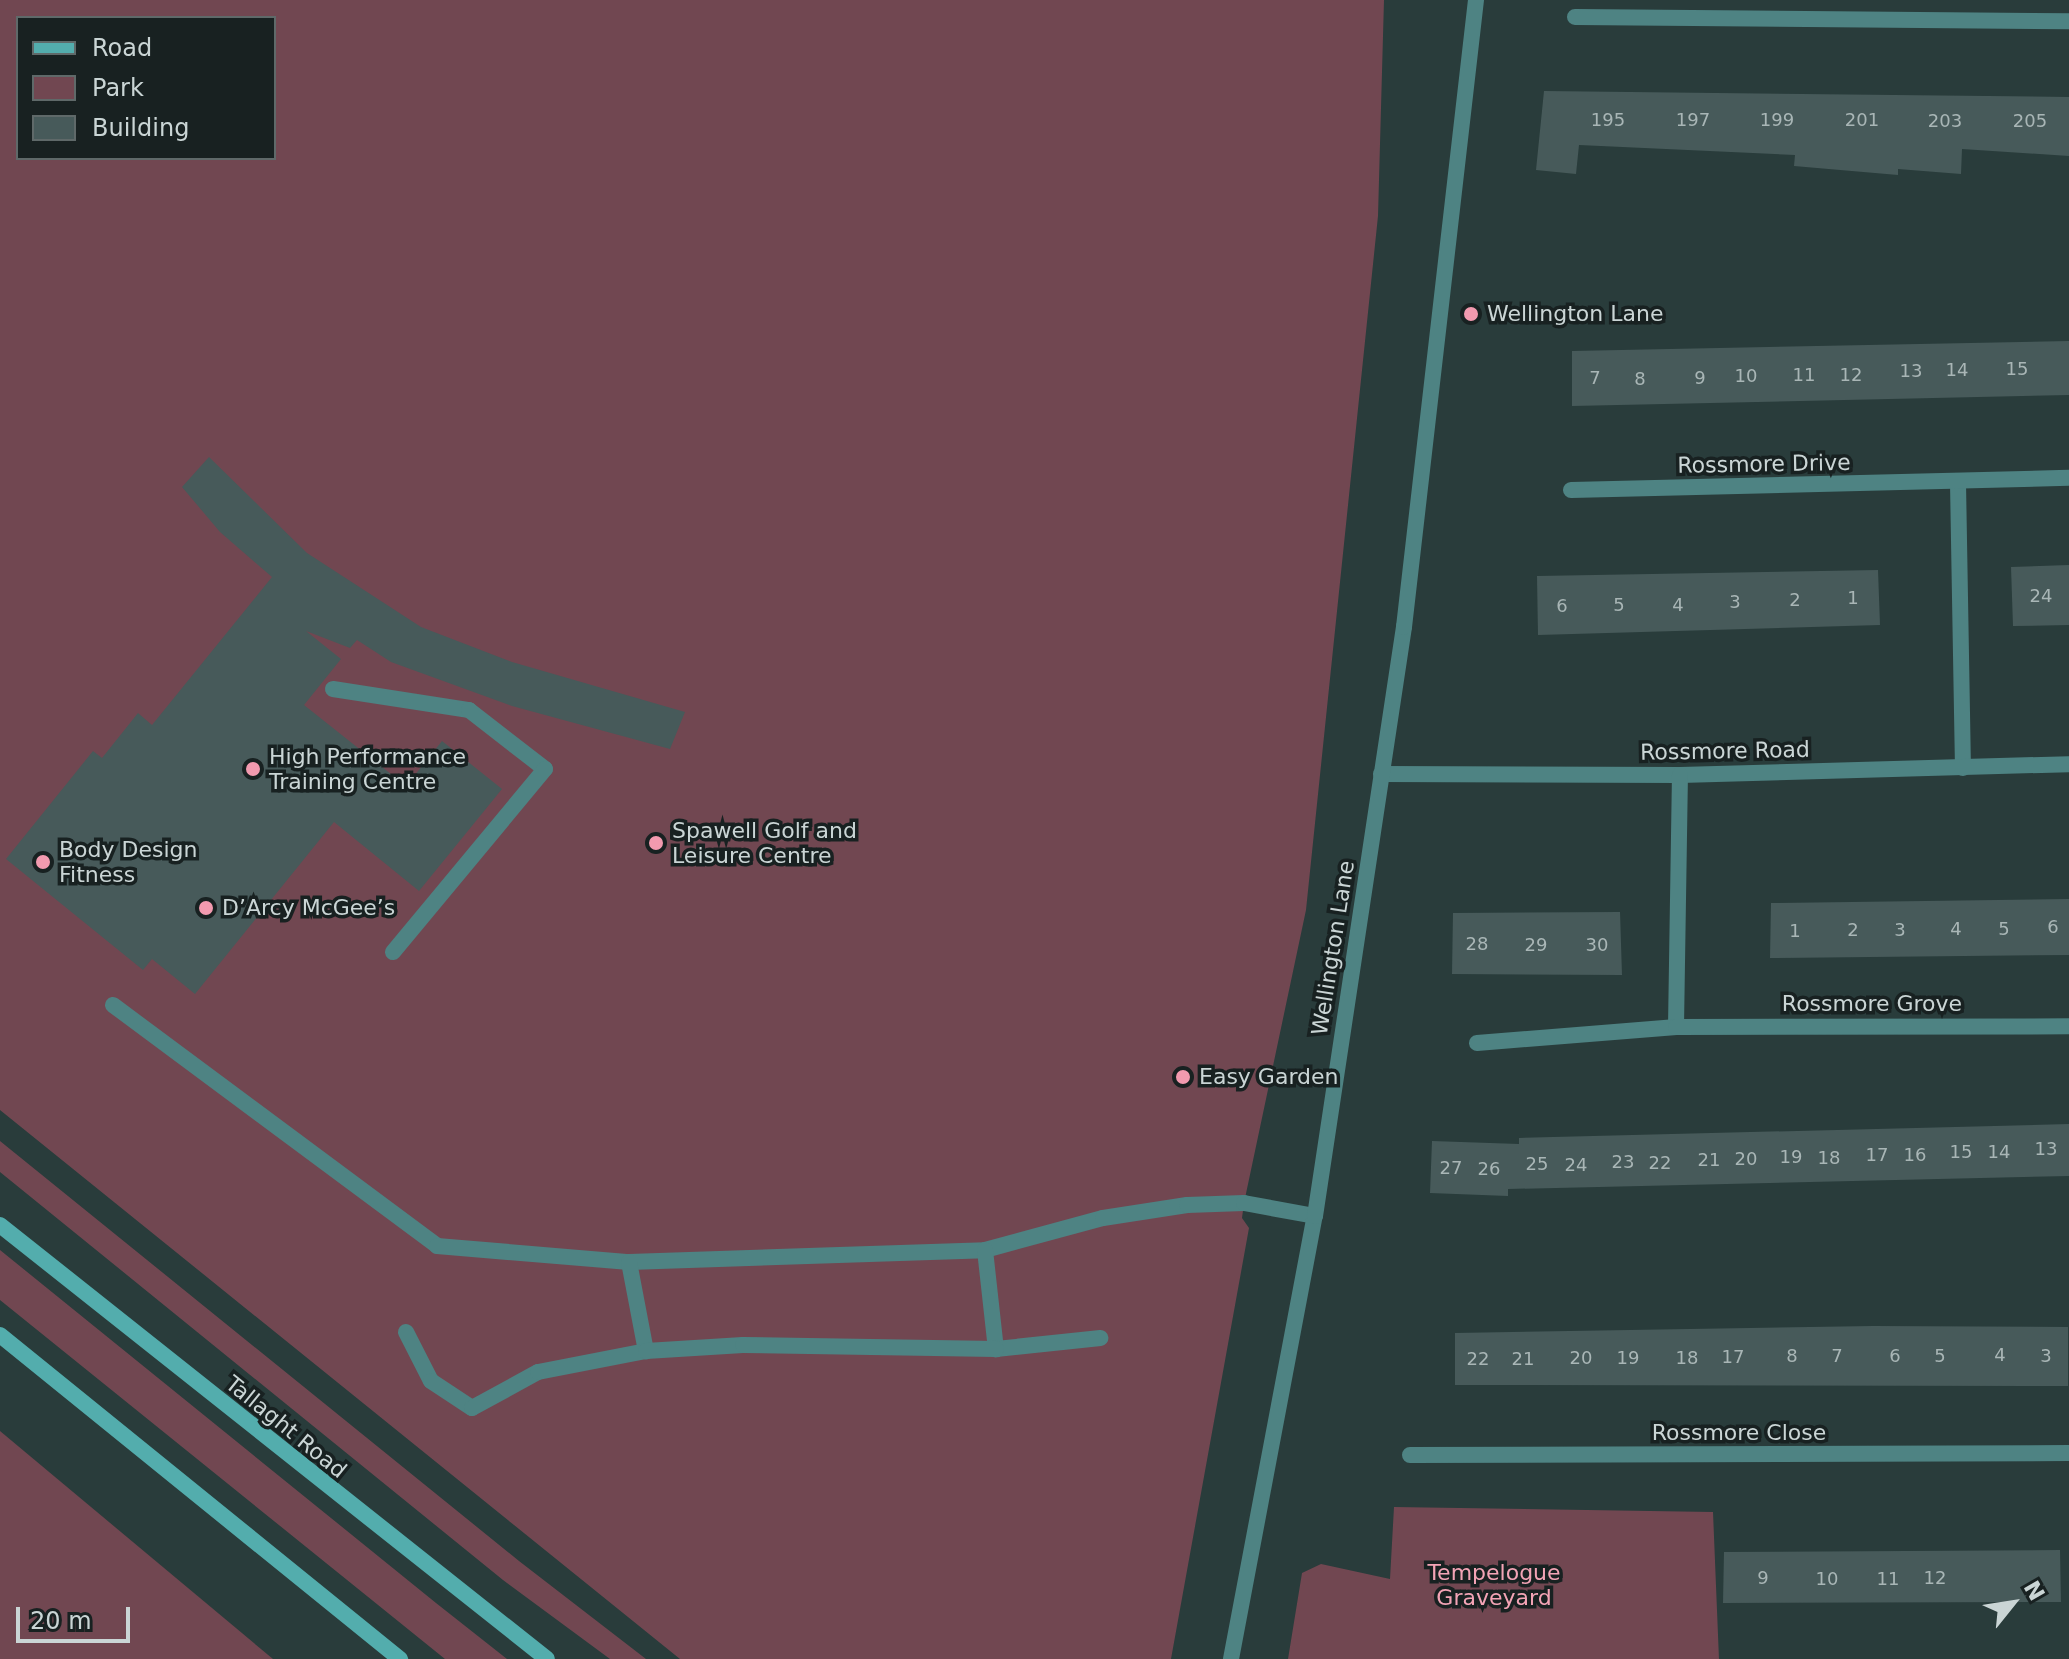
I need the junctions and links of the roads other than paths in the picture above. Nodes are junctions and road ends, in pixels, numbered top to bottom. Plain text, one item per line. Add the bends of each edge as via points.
1 (1476, 0) edge
2 (1575, 17) dead end
3 (2069, 21) edge
4 (2069, 478) edge
5 (1958, 483) junction
6 (1571, 490) dead end
7 (333, 689) dead end
8 (2069, 764) edge
9 (1963, 768) junction
10 (1381, 774) junction
11 (1680, 775) junction
12 (393, 952) dead end
13 (113, 1005) dead end
14 (2069, 1026) edge
15 (1676, 1027) junction
16 (1477, 1043) dead end
17 (1315, 1216) junction
18 (0, 1225) edge
19 (985, 1250) junction
20 (629, 1262) junction
21 (406, 1332) dead end
22 (0, 1335) edge
23 (1100, 1338) dead end
24 (996, 1349) junction
25 (646, 1351) junction
26 (2069, 1453) edge
27 (1410, 1455) dead end
28 (400, 1659) edge
29 (547, 1659) edge
30 (1231, 1659) edge

1 - 10 street, Wellington Lane via 1435,390
2 - 3 street
4 - 5 street, Rossmore Drive
5 - 6 street, Rossmore Drive
5 - 9 street
7 - 12 street via 469,710 545,769
8 - 9 street, Rossmore Road
9 - 11 street, Rossmore Road
10 - 11 street, Rossmore Road
10 - 17 street, Wellington Lane
11 - 15 street
13 - 20 street via 437,1246
14 - 15 street, Rossmore Grove
15 - 16 street, Rossmore Grove
17 - 19 street via 1244,1203 1187,1205 1103,1218
17 - 30 street, Wellington Lane
18 - 29 main road, Tallaght Road
19 - 20 street
19 - 24 street
20 - 25 street
21 - 25 street via 431,1381 472,1408 538,1372
22 - 28 main road
23 - 24 street
24 - 25 street via 743,1345
26 - 27 street, Rossmore Close

